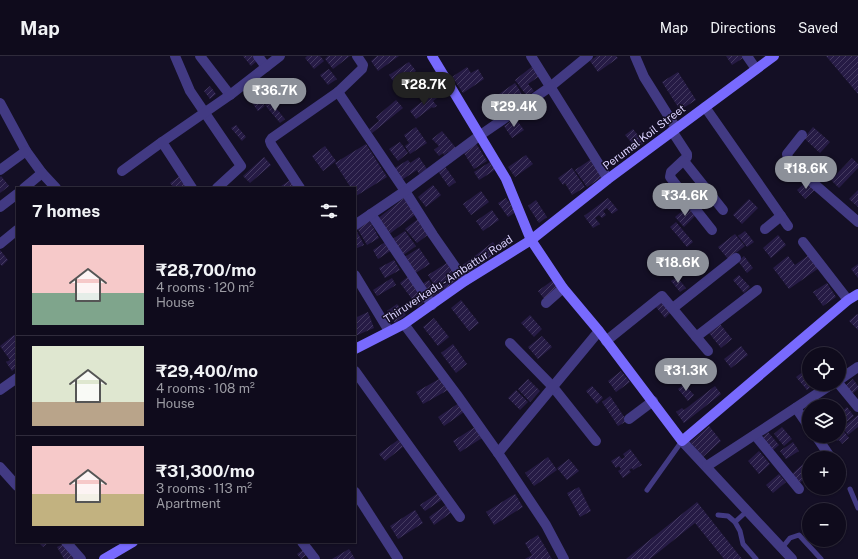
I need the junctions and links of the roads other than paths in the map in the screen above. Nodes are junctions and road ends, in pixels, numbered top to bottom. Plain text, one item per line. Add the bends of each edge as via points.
1 (175, 56) edge
2 (200, 56) edge
3 (258, 56) edge
4 (280, 56) edge
5 (357, 56) edge
6 (432, 56) edge
7 (531, 56) edge
8 (588, 56) edge
9 (634, 56) edge
10 (746, 56) edge
11 (774, 56) edge
12 (266, 67) junction
13 (756, 69) junction
14 (550, 87) junction
15 (338, 92) junction
16 (230, 95) junction
17 (0, 103) edge
18 (705, 107) junction
19 (204, 113) junction
20 (674, 130) junction
21 (802, 135) dead end
22 (479, 136) junction
23 (162, 142) junction
24 (26, 151) junction
25 (684, 161) junction
26 (0, 170) edge
27 (122, 171) dead end
28 (42, 173) junction
29 (608, 179) junction
30 (25, 187) edge
31 (55, 187) edge
32 (191, 187) edge
33 (219, 187) edge
34 (299, 187) edge
35 (405, 191) junction
36 (16, 195) edge
37 (0, 208) edge
38 (723, 210) dead end
39 (371, 214) junction
40 (781, 216) junction
41 (858, 222) edge
42 (356, 224) edge
43 (788, 226) dead end
44 (765, 228) dead end
45 (712, 230) dead end
46 (16, 231) edge
47 (531, 240) junction
48 (803, 242) dead end
49 (0, 244) edge
50 (736, 258) dead end
51 (356, 277) edge
52 (466, 281) junction
53 (563, 288) junction
54 (757, 290) dead end
55 (858, 294) edge
56 (848, 300) junction
57 (546, 303) dead end
58 (432, 305) junction
59 (673, 308) junction
60 (404, 324) junction
61 (389, 331) junction
62 (599, 331) junction
63 (696, 337) junction
64 (606, 341) junction
65 (510, 344) dead end
66 (356, 348) edge
67 (708, 351) dead end
68 (858, 367) edge
69 (356, 372) edge
70 (846, 375) edge
71 (16, 379) edge
72 (553, 387) junction
73 (0, 390) edge
74 (822, 391) edge
75 (845, 391) edge
76 (653, 401) junction
77 (858, 406) edge
78 (796, 408) junction
79 (802, 417) edge
80 (629, 419) dead end
81 (755, 435) junction
82 (682, 441) junction
83 (596, 442) dead end
84 (498, 453) junction
85 (707, 466) junction
86 (0, 467) edge
87 (16, 485) edge
88 (799, 489) dead end
89 (850, 489) dead end
90 (647, 490) dead end
91 (356, 494) edge
92 (858, 508) edge
93 (747, 511) junction
94 (718, 515) dead end
95 (460, 517) dead end
96 (735, 522) junction
97 (67, 543) edge
98 (303, 543) edge
99 (125, 544) edge
100 (786, 555) edge
101 (81, 559) edge
102 (104, 559) edge
103 (315, 559) edge
104 (398, 559) edge
105 (564, 559) edge
106 (756, 559) edge
107 (821, 559) edge

1 - 19 street via 190,91
2 - 16 street
3 - 12 street
4 - 12 street
5 - 15 street via 363,65 362,69
6 - 22 main road
7 - 14 street
8 - 14 street
9 - 20 street
10 - 13 street
11 - 13 main road, Perumal Koil Street
12 - 16 street
13 - 18 main road, Perumal Koil Street
14 - 22 street
14 - 29 street
15 - 34 street via 270,141
15 - 35 street
16 - 19 street
17 - 24 street
18 - 20 main road, Perumal Koil Street
18 - 40 street
19 - 23 street
19 - 33 street via 241,166
20 - 25 street via 687,154
20 - 29 main road, Perumal Koil Street
21 - 41 street via 787,154 789,162
22 - 35 street
22 - 47 main road via 506,179
23 - 27 street
23 - 32 street
24 - 26 street
24 - 28 street
25 - 38 street
25 - 45 street via 671,172 670,177
28 - 30 street
28 - 31 street
29 - 47 main road, Perumal Koil Street
35 - 39 street
35 - 52 street
36 - 37 street
39 - 42 street
39 - 58 street
40 - 43 street
40 - 44 street
46 - 49 street
47 - 52 main road, Thiruverkadu - Ambattur Road
47 - 53 main road, Thiruverkadu - Ambattur Road
48 - 56 street
50 - 59 street
51 - 61 street
52 - 58 main road, Thiruverkadu - Ambattur Road
53 - 57 street
53 - 62 main road, Thiruverkadu - Ambattur Road
54 - 63 street
55 - 56 main road
56 - 82 main road
58 - 60 main road, Thiruverkadu - Ambattur Road
59 - 63 street
59 - 64 street via 664,297 660,297
60 - 61 main road, Thiruverkadu - Ambattur Road
60 - 84 street
61 - 66 main road, Thiruverkadu - Ambattur Road
62 - 64 main road, Thiruverkadu - Ambattur Road
62 - 72 street
63 - 67 street
64 - 76 main road, Thiruverkadu - Ambattur Road
65 - 72 street
68 - 70 street
69 - 95 street
71 - 73 street
72 - 83 street
72 - 84 street
74 - 78 street
75 - 77 street
76 - 80 street
76 - 82 main road, Thiruverkadu - Ambattur Road
78 - 79 street
78 - 81 street
81 - 85 street
81 - 88 street
82 - 85 street
82 - 90 lane
84 - 105 street via 546,525
85 - 93 street
86 - 87 street
89 - 92 lane
91 - 104 street
93 - 96 lane
93 - 100 street
94 - 96 lane via 728,516
96 - 106 lane via 743,544
97 - 101 street
98 - 103 street
99 - 102 main road
100 - 107 lane via 790,538 799,534

